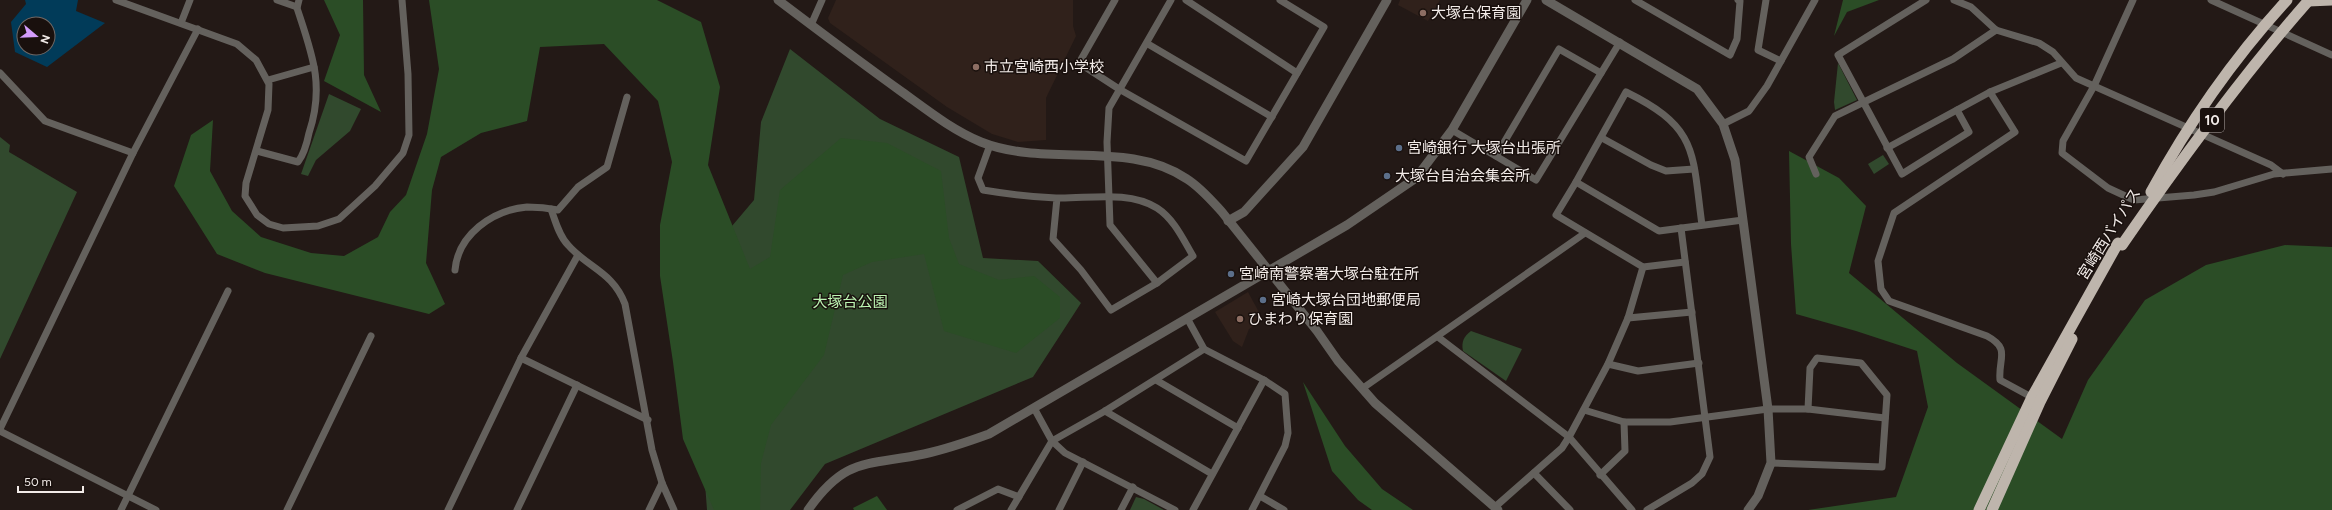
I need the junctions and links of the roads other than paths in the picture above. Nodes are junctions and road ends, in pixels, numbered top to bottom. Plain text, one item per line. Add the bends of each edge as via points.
1 (116, 0) edge
2 (190, 0) edge
3 (277, 0) edge
4 (402, 0) edge
5 (778, 0) edge
6 (822, 0) edge
7 (1115, 0) edge
8 (1171, 0) edge
9 (1186, 0) edge
10 (1280, 0) edge
11 (1387, 0) edge
12 (1527, 0) edge
13 (1546, 0) edge
14 (1635, 0) edge
15 (1738, 0) edge
16 (1766, 0) edge
17 (1815, 0) edge
18 (1926, 0) edge
19 (1954, 0) edge
20 (2133, 0) edge
21 (2211, 0) edge
22 (2287, 0) edge
23 (2307, 0) edge
24 (2332, 0) edge
25 (298, 3) edge
26 (181, 23) junction
27 (811, 25) junction
28 (198, 29) junction
29 (1996, 30) junction
30 (1620, 42) junction
31 (1148, 44) junction
32 (2332, 55) edge
33 (1781, 61) junction
34 (2061, 63) junction
35 (314, 66) junction
36 (0, 73) edge
37 (1297, 73) junction
38 (1601, 73) junction
39 (268, 80) junction
40 (2094, 86) junction
41 (1119, 89) junction
42 (1990, 92) junction
43 (627, 97) dead end
44 (1863, 102) junction
45 (1957, 110) junction
46 (1272, 117) junction
47 (1723, 124) junction
48 (1452, 130) junction
49 (1602, 138) junction
50 (990, 145) junction
51 (1887, 148) junction
52 (257, 151) junction
53 (134, 153) junction
54 (1496, 156) junction
55 (1108, 157) junction
56 (1694, 169) junction
57 (2332, 169) edge
58 (1816, 174) dead end
59 (2283, 174) junction
60 (1576, 182) junction
61 (1109, 196) junction
62 (1057, 198) junction
63 (2145, 203) junction
64 (551, 209) junction
65 (1743, 220) junction
66 (1228, 221) junction
67 (1702, 225) junction
68 (1681, 228) junction
69 (1585, 233) junction
70 (2120, 244) junction
71 (578, 255) junction
72 (1685, 262) junction
73 (1643, 267) junction
74 (455, 270) dead end
75 (1267, 271) junction
76 (1157, 283) junction
77 (228, 291) dead end
78 (1692, 312) junction
79 (1187, 318) junction
80 (1628, 318) junction
81 (372, 336) dead end
82 (1438, 337) junction
83 (1204, 349) junction
84 (521, 358) junction
85 (1699, 363) junction
86 (1608, 364) junction
87 (1156, 380) junction
88 (1264, 380) junction
89 (578, 385) junction
90 (1363, 388) junction
91 (2036, 399) junction
92 (1034, 408) junction
93 (1768, 409) junction
94 (1584, 410) junction
95 (1808, 410) junction
96 (1105, 411) junction
97 (1705, 416) junction
98 (1885, 418) junction
99 (648, 420) junction
100 (1624, 422) junction
101 (1238, 428) junction
102 (0, 430) edge
103 (1569, 437) junction
104 (1052, 441) junction
105 (1083, 462) junction
106 (1771, 463) junction
107 (1534, 473) junction
108 (1212, 474) junction
109 (1600, 475) junction
110 (662, 483) junction
111 (1134, 487) junction
112 (128, 496) junction
113 (1260, 496) junction
114 (1019, 497) junction
115 (1496, 509) edge
116 (121, 510) edge
117 (156, 510) edge
118 (287, 510) edge
119 (448, 510) edge
120 (517, 510) edge
121 (649, 510) edge
122 (674, 510) edge
123 (808, 510) edge
124 (956, 510) edge
125 (1011, 510) edge
126 (1060, 510) edge
127 (1121, 510) edge
128 (1175, 510) edge
129 (1193, 510) edge
130 (1252, 510) edge
131 (1284, 510) edge
132 (1570, 510) edge
133 (1632, 510) edge
134 (1647, 510) edge
135 (1748, 510) edge
136 (1979, 510) edge
137 (1992, 510) edge

1 - 26 street
2 - 26 street
3 - 25 street
4 - 52 street via 408,74 409,135 402,153 375,186 339,219 318,226 278,228 256,215 245,196 246,182
5 - 27 street
6 - 27 street
7 - 41 street via 1079,63
8 - 31 street
9 - 37 street
10 - 37 street via 1324,27
11 - 66 street via 1302,147 1244,212
12 - 48 street
13 - 30 street
14 - 15 street via 1730,55 1737,39 1740,1
16 - 33 street via 1758,50
17 - 33 street
18 - 44 street via 1838,55
19 - 29 street via 1971,7
20 - 40 street
21 - 32 street
22 - 63 highway, bridge via 2266,23 2201,109
23 - 24 highway
23 - 63 highway, 宮崎西バイパス / 10, bridge via 2208,118
23 - 70 highway, 宮崎西バイパス / 10, bridge via 2236,88
25 - 35 street
26 - 28 street
27 - 50 street via 946,124
28 - 39 street via 242,47 256,60
28 - 53 street
29 - 34 street via 2039,43 2053,52
29 - 44 street via 1953,59
30 - 38 street
30 - 47 street via 1697,89
31 - 41 street
31 - 46 street
33 - 47 street via 1749,111
34 - 40 street via 2076,78
34 - 42 street
35 - 39 street
35 - 52 street via 318,88 315,111 300,160 296,162
36 - 53 street via 45,121
37 - 46 street
38 - 54 street via 1536,180
38 - 54 street via 1559,49
39 - 52 street via 268,110
40 - 59 street via 2271,164
40 - 59 street via 2063,141 2062,153 2116,193 2134,200 2194,195 2214,192 2274,174
41 - 46 street via 1246,161
41 - 55 street via 1109,108
42 - 45 street
42 - 91 street via 2014,132 1894,213 1878,261 1881,289 1889,300 1988,336 1998,342 2002,347 2000,380
43 - 64 street via 607,167 578,187 558,210
44 - 51 street
44 - 58 street via 1835,116 1808,158
45 - 51 street
45 - 51 street via 1969,132 1902,174
47 - 65 street via 1735,160
48 - 54 street
48 - 75 street via 1416,178 1347,225
49 - 56 street via 1666,171
49 - 56 street via 1626,92 1650,104 1673,121 1690,148
49 - 60 street
50 - 55 street via 1029,153
50 - 62 street via 978,178 983,190
53 - 102 street
55 - 61 street
55 - 66 street via 1167,167 1206,195
56 - 67 street
57 - 59 street
60 - 68 street via 1660,231
60 - 69 street via 1556,215
61 - 62 street
61 - 76 street via 1110,225
61 - 76 street via 1144,201 1158,209 1170,219 1193,256
62 - 76 street via 1053,239 1111,310
63 - 70 highway, 宮崎西バイパス / 10
64 - 71 street via 567,244
64 - 74 street via 526,207 499,215 482,224 468,235 456,260
65 - 67 street
65 - 93 street
66 - 75 street
67 - 68 street
68 - 72 street
69 - 73 street
69 - 82 street
70 - 91 highway, 宮崎西バイパス / 10
71 - 84 street
71 - 99 street via 602,272 621,294 639,390
72 - 73 street
72 - 78 street
73 - 80 street
75 - 79 street
75 - 90 street via 1317,331 1338,361
77 - 112 street
78 - 80 street
78 - 85 street
79 - 83 street
79 - 92 street
80 - 86 street
81 - 118 street
82 - 90 street
82 - 103 street
83 - 87 street
83 - 88 street
84 - 89 street
84 - 119 street
85 - 86 street via 1638,371
85 - 97 street
86 - 94 street
87 - 96 street
87 - 101 street
88 - 101 street
88 - 113 street via 1285,394 1288,433 1285,446
89 - 99 street
89 - 120 street
90 - 115 street via 1394,421
91 - 136 highway, 宮崎西バイパス / 10
91 - 137 highway, 宮崎西バイパス / 10
92 - 104 street
92 - 123 street via 989,434 958,446 868,462 847,470 817,496
93 - 95 street
93 - 97 street
93 - 106 street
94 - 100 street
94 - 103 street
95 - 98 street
95 - 98 street via 1810,368 1817,358 1861,363 1887,395
96 - 104 street
96 - 108 street
97 - 100 street via 1670,422
97 - 134 street via 1710,457 1702,474 1692,483
98 - 106 street via 1882,467
99 - 110 street via 652,450
100 - 109 street via 1625,451
101 - 108 street
102 - 112 street
103 - 107 street via 1562,448
103 - 109 street
104 - 105 street
104 - 114 street
105 - 111 street
105 - 126 street
106 - 135 street via 1758,496
107 - 115 street
107 - 132 street
108 - 129 street
109 - 133 street
110 - 121 street
110 - 122 street
111 - 127 street
111 - 128 street
112 - 116 street
112 - 117 street
113 - 130 street
113 - 131 street
114 - 124 street via 998,489
114 - 125 street

